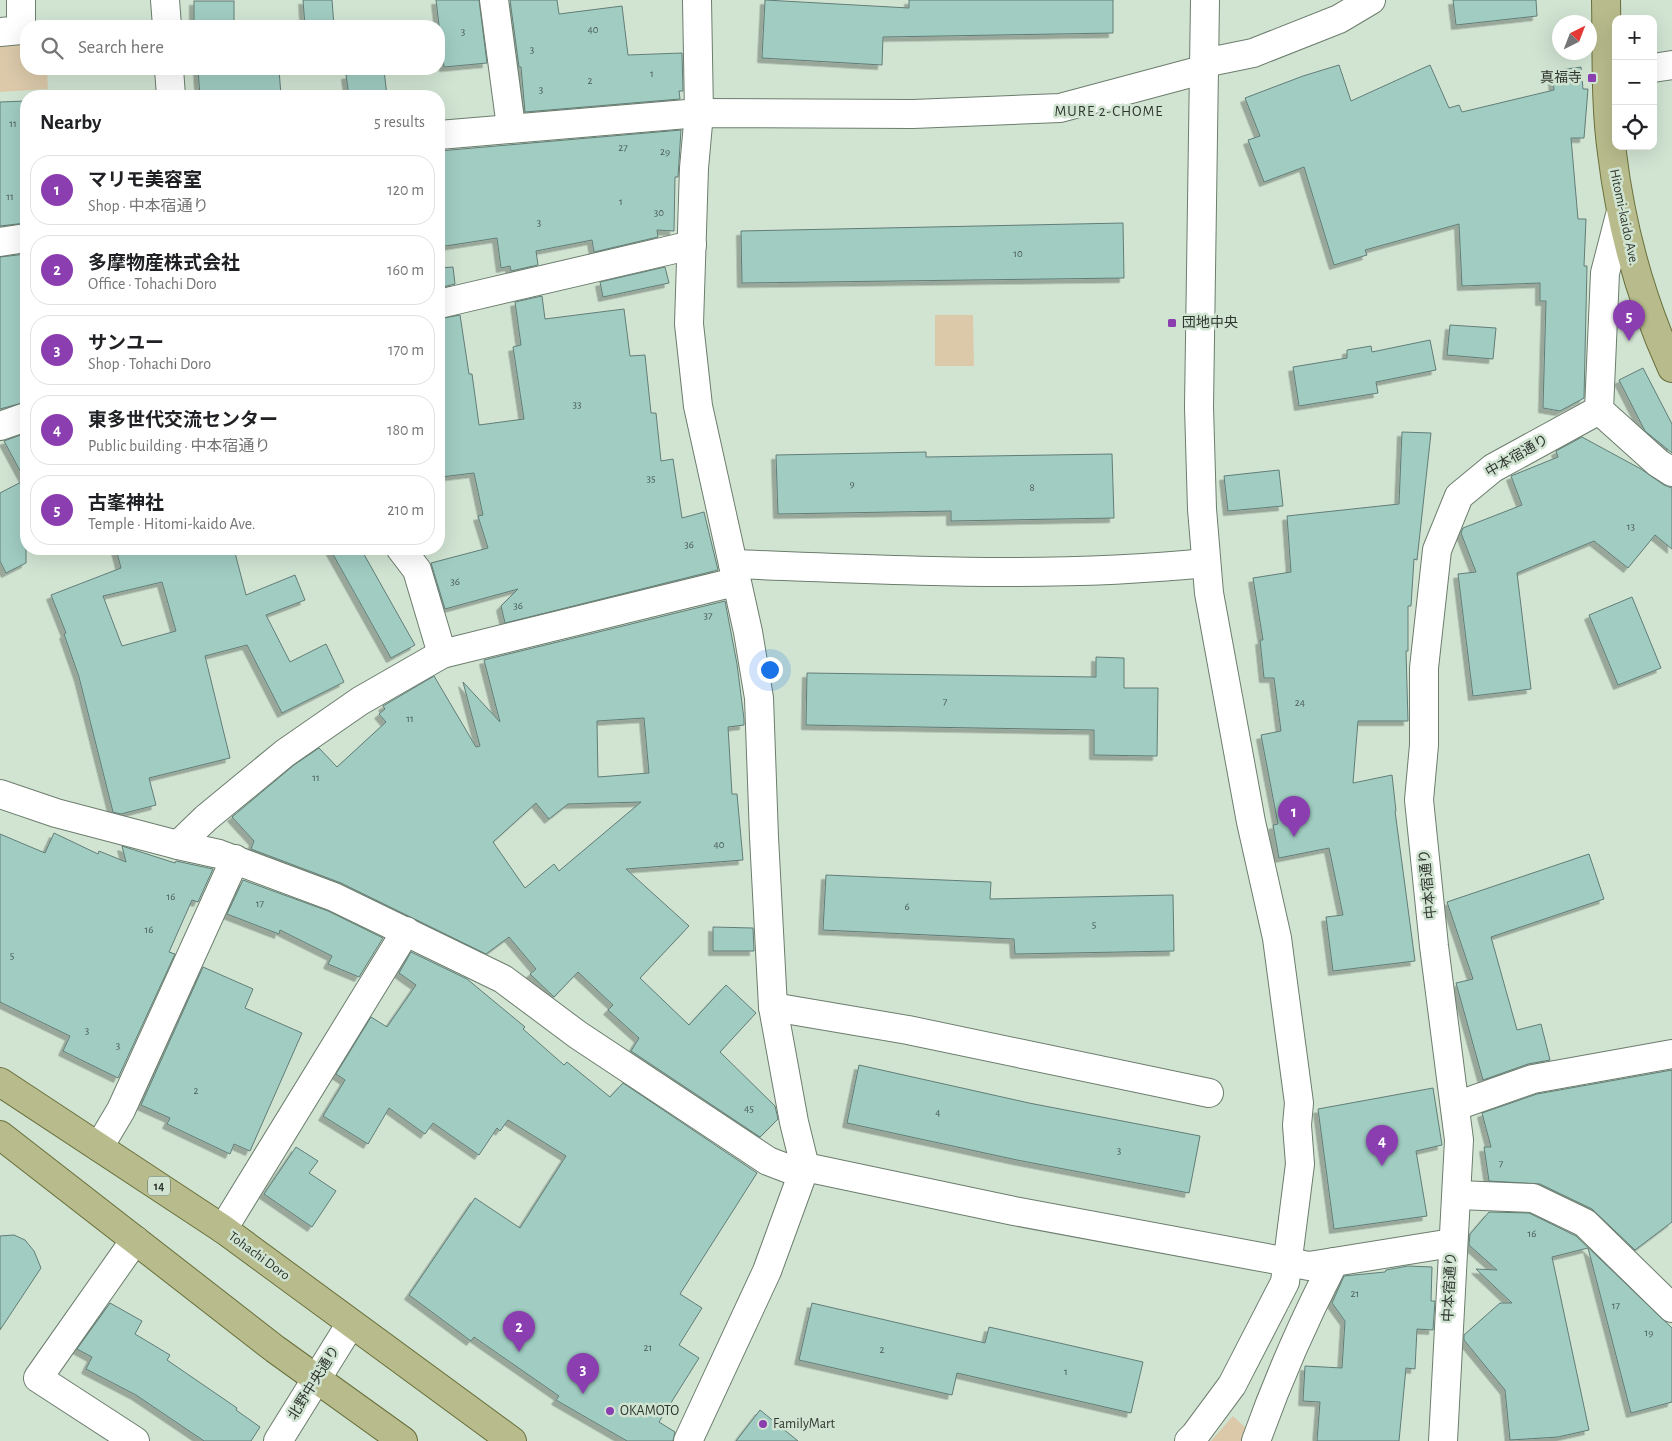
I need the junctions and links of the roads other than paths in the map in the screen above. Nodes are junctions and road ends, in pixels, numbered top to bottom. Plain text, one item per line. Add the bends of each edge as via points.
1 (22, 0) edge
2 (165, 0) edge
3 (494, 0) edge
4 (697, 0) edge
5 (1205, 0) edge
6 (1371, 0) edge
7 (1606, 0) edge
8 (21, 20) edge
9 (167, 20) edge
10 (20, 30) edge
11 (0, 32) edge
12 (1672, 65) edge
13 (1203, 67) junction
14 (1657, 67) edge
15 (1612, 74) edge
16 (170, 75) edge
17 (171, 90) edge
18 (699, 113) junction
19 (511, 127) junction
20 (445, 134) edge
21 (1620, 211) junction
22 (20, 239) edge
23 (0, 242) edge
24 (692, 245) junction
25 (445, 303) edge
26 (1672, 368) edge
27 (1599, 410) junction
28 (20, 419) edge
29 (0, 426) edge
30 (1672, 472) edge
31 (406, 555) edge
32 (1206, 563) junction
33 (734, 573) junction
34 (442, 654) junction
35 (0, 794) edge
36 (178, 845) junction
37 (235, 859) junction
38 (406, 931) junction
39 (773, 1007) junction
40 (1672, 1054) edge
41 (0, 1082) edge
42 (1209, 1093) dead end
43 (1456, 1106) junction
44 (0, 1135) edge
45 (99, 1147) junction
46 (804, 1170) junction
47 (1458, 1195) junction
48 (222, 1229) junction
49 (135, 1240) junction
50 (1452, 1243) junction
51 (1289, 1261) junction
52 (1334, 1262) junction
53 (1672, 1308) edge
54 (350, 1325) junction
55 (316, 1378) junction
56 (135, 1441) edge
57 (278, 1441) edge
58 (403, 1441) edge
59 (512, 1441) edge
60 (688, 1441) edge
61 (1189, 1441) edge
62 (1256, 1441) edge
63 (1443, 1441) edge

1 - 8 street
2 - 9 street
3 - 19 street
4 - 18 street
5 - 13 street
6 - 13 street via 1339,19 1253,53
7 - 15 main road, Hitomi-kaido Ave.
10 - 11 street
12 - 14 street
13 - 18 street via 1060,108 913,114
13 - 32 street via 1199,407
15 - 21 main road, Hitomi-kaido Ave. via 1611,151
16 - 17 street
18 - 19 street
18 - 24 street
19 - 20 street
21 - 26 main road, Hitomi-kaido Ave. via 1635,271 1656,334
21 - 27 street via 1605,273
22 - 23 street
24 - 25 street
24 - 33 street via 689,324 698,406
27 - 30 street
27 - 43 street, 中本宿通り via 1493,468 1458,496 1437,550 1424,668 1424,745 1419,800 1434,946
28 - 29 street
31 - 34 street via 417,570
32 - 33 street via 1048,572
32 - 51 street via 1251,822 1277,938 1299,1103 1300,1164
33 - 34 street
33 - 39 street via 759,698
34 - 36 street via 360,702 285,753
35 - 36 street via 56,813
36 - 37 street
37 - 38 street via 334,897
37 - 45 street via 121,1110
38 - 46 street via 503,979 578,1034 768,1161
38 - 48 street
39 - 42 street via 908,1030
39 - 46 street
40 - 43 street via 1533,1079
41 - 45 main road, Tohachi Doro / 14
43 - 47 street, 中本宿通り
44 - 49 main road
45 - 48 main road, Tohachi Doro / 14
46 - 51 street
46 - 60 street via 767,1271
47 - 50 street, 中本宿通り
47 - 53 street via 1533,1198 1585,1223
48 - 54 main road, Tohachi Doro / 14
49 - 55 main road via 267,1344
49 - 56 street via 38,1378
50 - 52 street
50 - 63 street, 中本宿通り
51 - 52 street via 1309,1266
51 - 61 street via 1285,1282 1232,1384
52 - 62 street via 1273,1392
54 - 55 street, 北野中央通り
54 - 59 main road, Tohachi Doro / 14
55 - 57 street, 北野中央通り
55 - 58 main road

